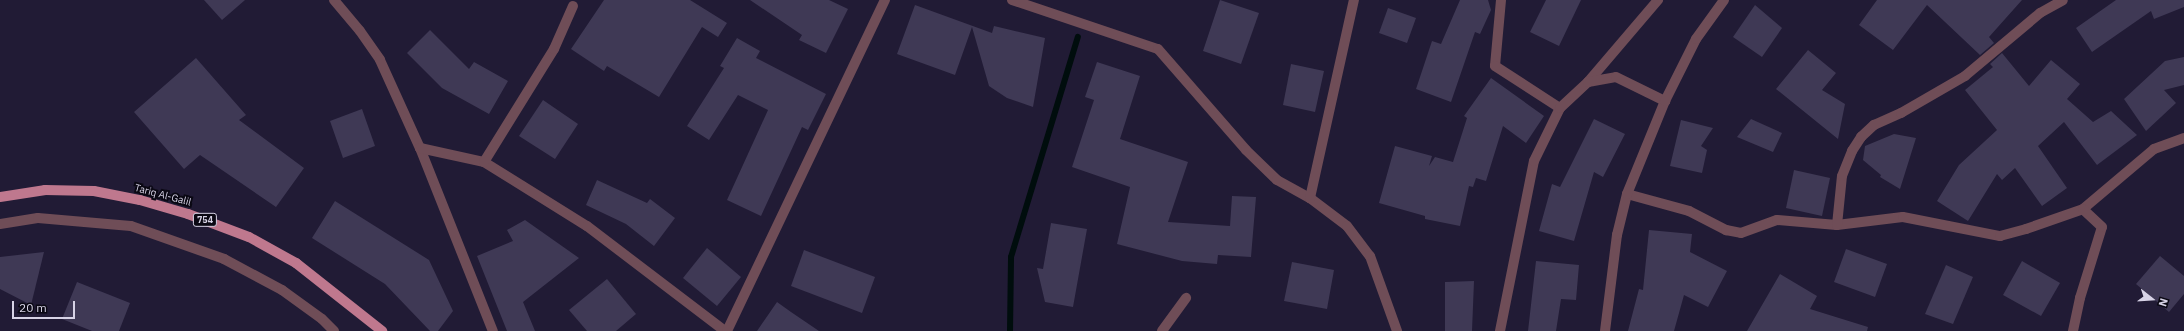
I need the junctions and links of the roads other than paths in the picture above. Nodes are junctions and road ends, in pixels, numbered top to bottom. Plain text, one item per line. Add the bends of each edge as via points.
1 (334, 0) edge
2 (885, 0) edge
3 (1012, 0) edge
4 (1354, 0) edge
5 (1501, 0) edge
6 (1658, 0) edge
7 (1724, 0) edge
8 (2063, 0) edge
9 (573, 6) dead end
10 (1588, 82) junction
11 (1664, 101) junction
12 (1560, 108) junction
13 (2184, 138) edge
14 (420, 148) junction
15 (484, 162) junction
16 (1627, 194) junction
17 (0, 197) edge
18 (1310, 198) junction
19 (2083, 209) junction
20 (0, 224) edge
21 (1837, 225) junction
22 (1186, 298) dead end
23 (334, 331) edge
24 (382, 331) edge
25 (493, 331) edge
26 (726, 331) edge
27 (1162, 331) edge
28 (1397, 331) edge
29 (1500, 331) edge
30 (1605, 331) edge
31 (2073, 331) edge

1 - 14 street via 380,60
2 - 26 street
3 - 18 street via 1158,49 1246,150 1277,180
4 - 18 street
5 - 12 street via 1495,66
6 - 10 street
7 - 11 street via 1696,39
8 - 21 street via 2040,13 1965,76 1901,113 1874,125 1852,151 1842,176
9 - 15 street via 554,49
10 - 11 street via 1616,77
10 - 12 street
11 - 16 street
12 - 29 street via 1534,161
13 - 19 street via 2154,149
14 - 15 street
14 - 25 street
15 - 26 street via 587,226
16 - 21 street via 1689,211 1726,230 1741,233 1777,220
16 - 30 street via 1617,235
17 - 24 main road, Tariq Al-Galil / 754 via 45,190 94,192 140,200 188,214 249,237 296,263
18 - 28 street via 1347,226 1370,256
19 - 21 street via 2000,236 1903,218
19 - 31 street via 2102,227 2080,298
20 - 23 street via 38,218 130,226 224,259 282,290
22 - 27 street

